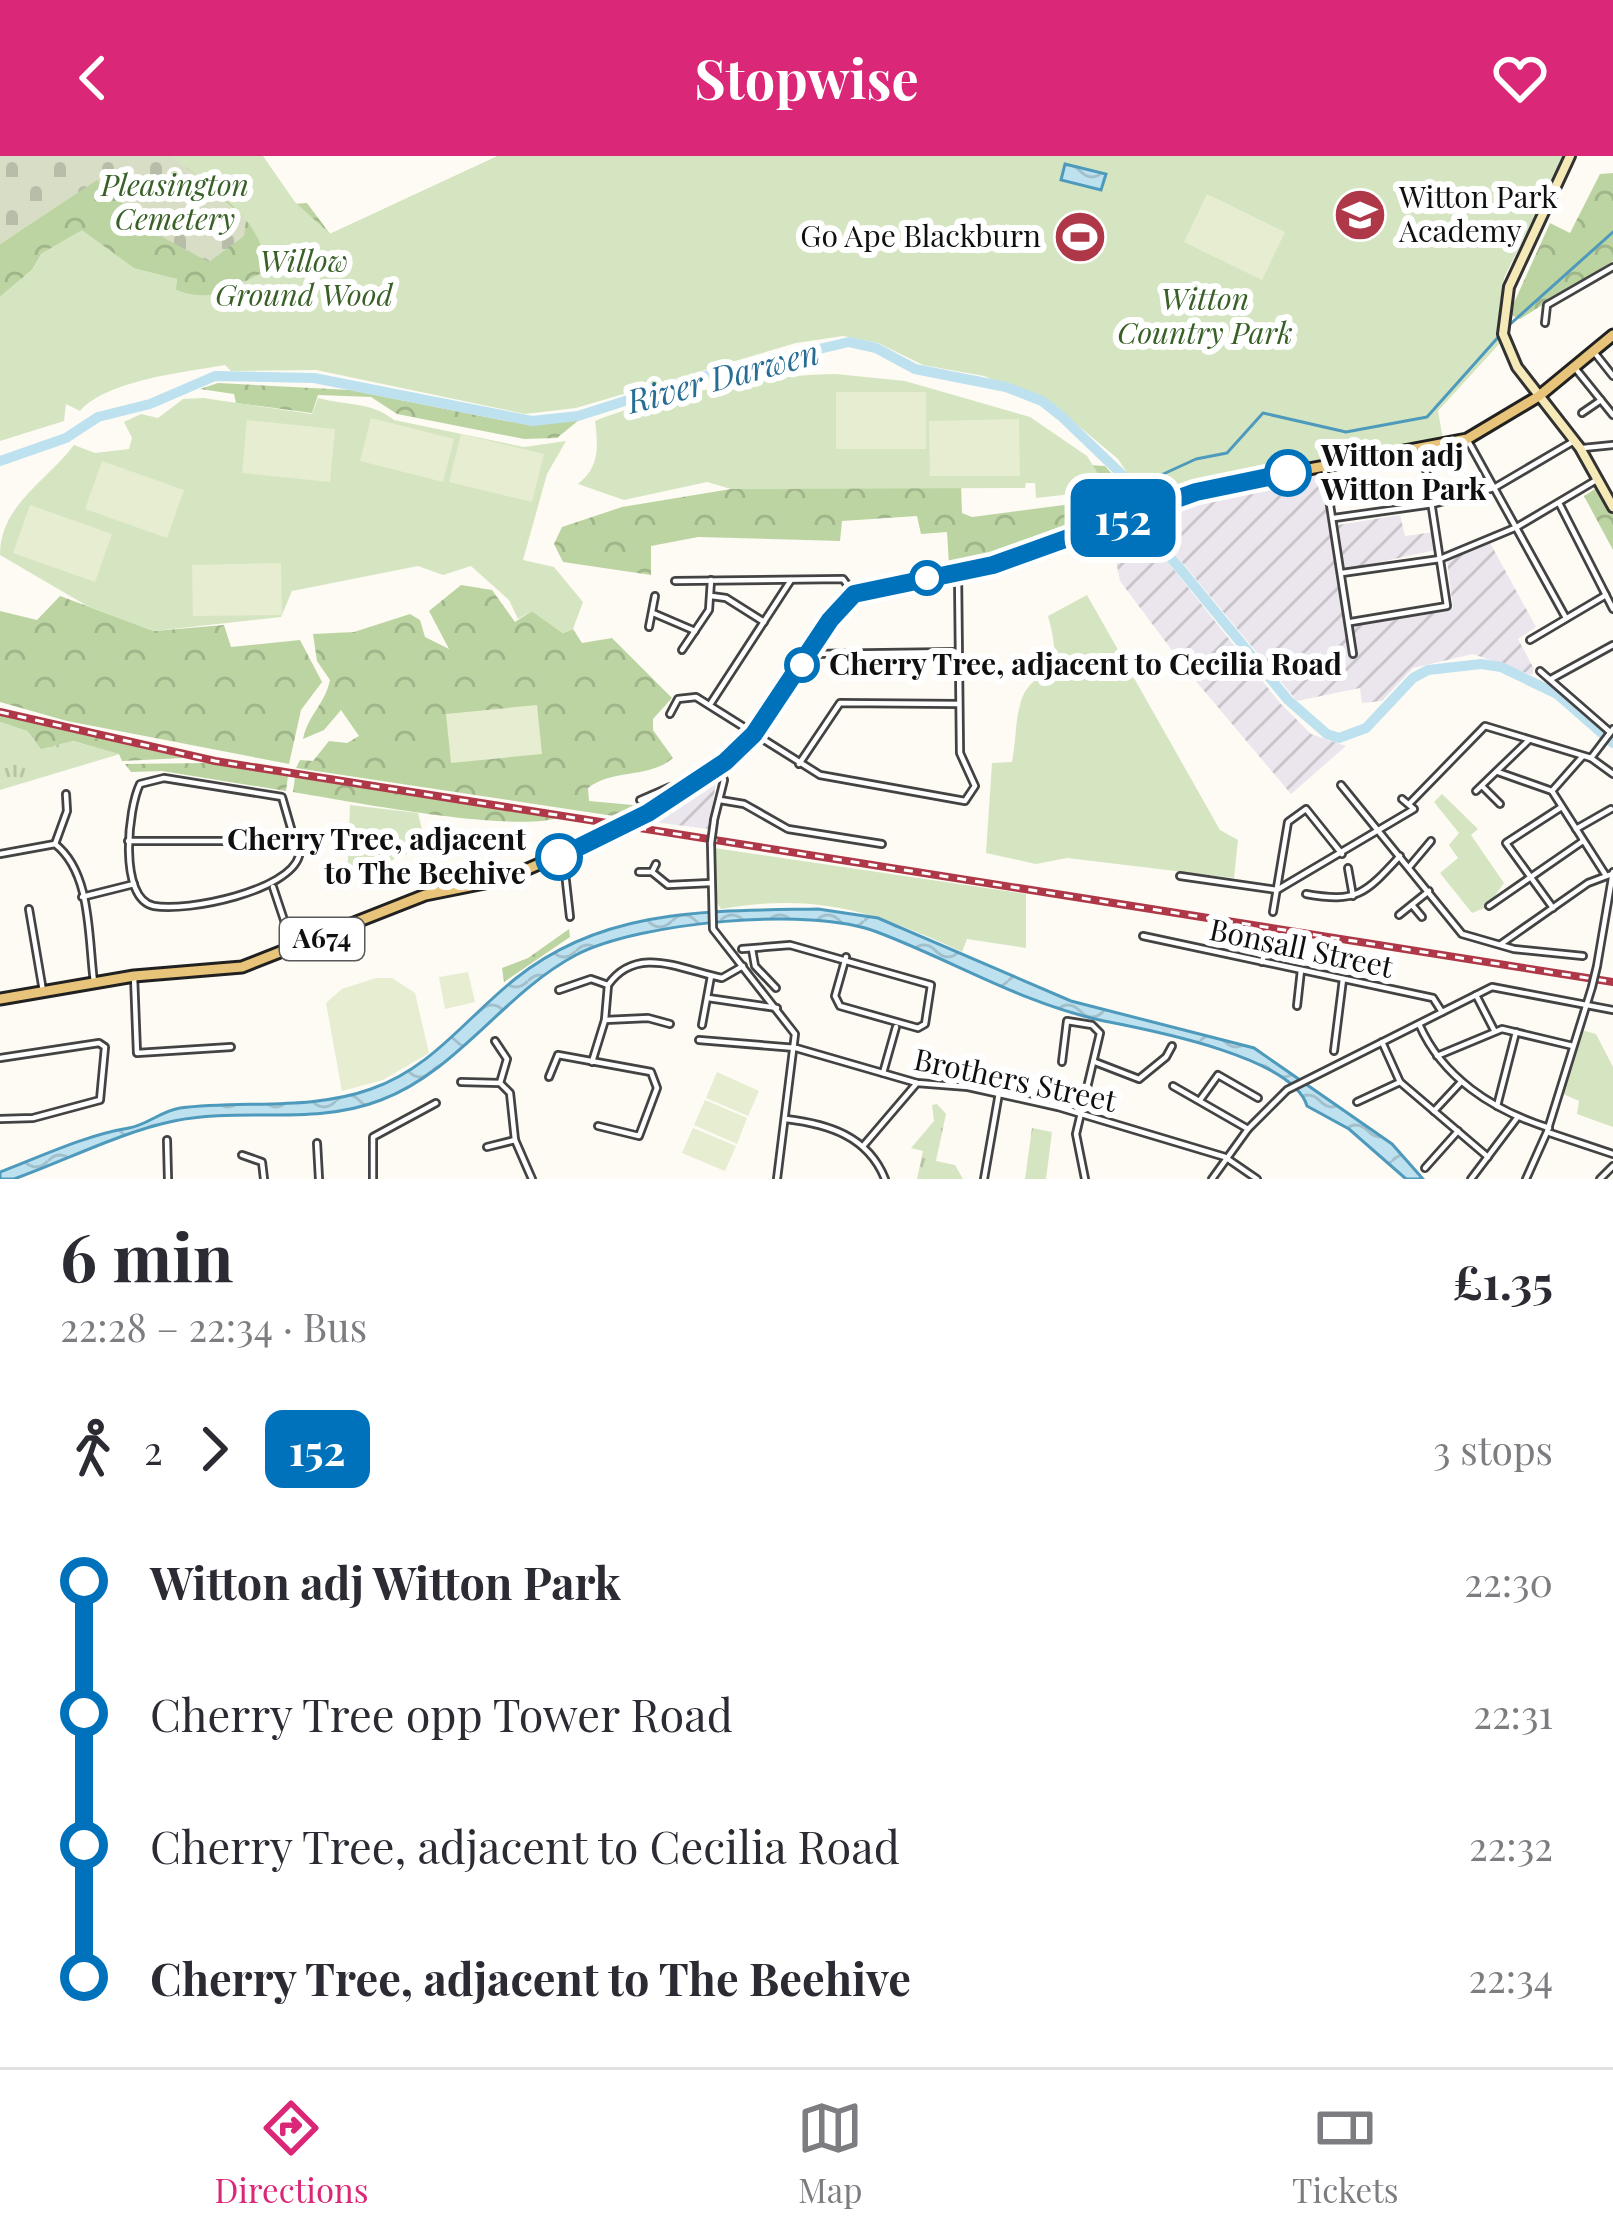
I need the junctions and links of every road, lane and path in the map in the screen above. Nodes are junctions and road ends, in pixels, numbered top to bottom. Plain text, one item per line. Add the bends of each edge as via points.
1 (1570, 156) edge
2 (1613, 267) edge
3 (1545, 323) dead end
4 (1613, 335) edge
5 (1594, 352) junction
6 (1575, 368) junction
7 (1613, 376) edge
8 (1539, 396) junction
9 (1601, 400) junction
10 (1612, 410) edge
11 (1582, 413) dead end
12 (1467, 439) junction
13 (1577, 445) junction
14 (1613, 445) edge
15 (1423, 449) junction
16 (1324, 466) junction
17 (1598, 479) junction
18 (1494, 488) junction
19 (1559, 503) junction
20 (1433, 504) junction
21 (1613, 507) edge
22 (1334, 518) junction
23 (1517, 527) junction
24 (1440, 559) junction
25 (958, 573) junction
26 (1342, 573) junction
27 (711, 580) junction
28 (791, 580) junction
29 (675, 581) dead end
30 (854, 594) junction
31 (655, 596) dead end
32 (711, 596) junction
33 (1606, 596) junction
34 (1613, 609) edge
35 (653, 613) junction
36 (1566, 618) junction
37 (764, 622) junction
38 (1351, 622) junction
39 (649, 627) dead end
40 (695, 631) junction
41 (1530, 640) dead end
42 (1613, 645) edge
43 (682, 650) dead end
44 (958, 652) junction
45 (810, 654) junction
46 (1353, 654) dead end
47 (1540, 671) dead end
48 (1551, 680) junction
49 (710, 703) junction
50 (959, 704) junction
51 (670, 714) dead end
52 (1610, 732) edge
53 (754, 734) junction
54 (1529, 740) junction
55 (1582, 757) junction
56 (1591, 758) junction
57 (799, 764) junction
58 (719, 767) junction
59 (1498, 772) junction
60 (1613, 774) edge
61 (1342, 784) dead end
62 (1552, 791) junction
63 (66, 794) dead end
64 (679, 795) junction
65 (640, 800) dead end
66 (720, 800) junction
67 (1500, 805) dead end
68 (1601, 805) dead end
69 (1562, 806) junction
70 (1608, 811) edge
71 (1576, 830) junction
72 (1378, 831) junction
73 (128, 841) junction
74 (230, 841) dead end
75 (1583, 841) junction
76 (1431, 842) dead end
77 (55, 844) junction
78 (882, 844) dead end
79 (0, 854) edge
80 (1342, 854) junction
81 (563, 855) junction
82 (1400, 856) junction
83 (656, 864) dead end
84 (1410, 866) junction
85 (1348, 868) dead end
86 (639, 872) dead end
87 (652, 872) junction
88 (1610, 873) edge
89 (1180, 876) dead end
90 (1529, 877) junction
91 (710, 883) junction
92 (134, 884) junction
93 (273, 886) junction
94 (1277, 890) junction
95 (1429, 891) junction
96 (1306, 894) dead end
97 (1353, 896) junction
98 (82, 897) junction
99 (1412, 905) junction
100 (1489, 906) dead end
101 (1553, 908) junction
102 (29, 909) dead end
103 (1274, 912) dead end
104 (1399, 915) dead end
105 (570, 916) dead end
106 (1422, 917) dead end
107 (1143, 936) dead end
108 (1269, 937) dead end
109 (1499, 945) junction
110 (742, 949) dead end
111 (752, 949) junction
112 (294, 950) junction
113 (1583, 956) dead end
114 (846, 957) junction
115 (1262, 962) junction
116 (743, 965) junction
117 (1301, 970) junction
118 (134, 976) junction
119 (711, 976) junction
120 (1342, 979) junction
121 (94, 982) junction
122 (608, 985) junction
123 (776, 988) dead end
124 (559, 990) dead end
125 (43, 991) junction
126 (1476, 995) junction
127 (708, 998) junction
128 (0, 999) edge
129 (1297, 1006) dead end
130 (777, 1008) junction
131 (1585, 1008) junction
132 (1613, 1010) edge
133 (1442, 1012) junction
134 (605, 1020) junction
135 (670, 1024) dead end
136 (897, 1024) junction
137 (1419, 1024) junction
138 (703, 1025) dead end
139 (1494, 1030) junction
140 (1516, 1032) junction
141 (699, 1040) dead end
142 (495, 1041) dead end
143 (1382, 1042) junction
144 (1172, 1046) dead end
145 (1574, 1046) junction
146 (231, 1047) dead end
147 (796, 1048) junction
148 (1334, 1051) dead end
149 (1436, 1057) junction
150 (0, 1058) edge
151 (592, 1062) junction
152 (1062, 1062) dead end
153 (1095, 1062) junction
154 (883, 1073) junction
155 (549, 1078) dead end
156 (461, 1082) dead end
157 (1400, 1082) junction
158 (1461, 1082) junction
159 (500, 1083) junction
160 (917, 1083) junction
161 (1173, 1086) dead end
162 (999, 1093) junction
163 (1258, 1098) dead end
164 (1200, 1100) junction
165 (1357, 1102) dead end
166 (436, 1103) dead end
167 (1496, 1106) junction
168 (1434, 1112) junction
169 (1082, 1114) junction
170 (1517, 1118) junction
171 (0, 1119) edge
172 (786, 1119) junction
173 (598, 1126) dead end
174 (1249, 1129) junction
175 (1548, 1130) junction
176 (1458, 1132) junction
177 (166, 1140) dead end
178 (515, 1140) junction
179 (316, 1143) dead end
180 (864, 1145) junction
181 (487, 1147) dead end
182 (1613, 1154) edge
183 (242, 1155) dead end
184 (1226, 1157) junction
185 (1488, 1157) junction
186 (1613, 1166) edge
187 (1425, 1168) dead end
188 (1529, 1178) edge
189 (168, 1179) edge
190 (264, 1179) edge
191 (319, 1179) edge
192 (373, 1179) edge
193 (532, 1179) edge
194 (777, 1179) edge
195 (886, 1179) edge
196 (984, 1179) edge
197 (1085, 1179) edge
198 (1212, 1179) edge
199 (1257, 1179) edge
200 (1471, 1179) edge
201 (1600, 1179) edge

1 - 8 main road via 1509,286 1503,316 1517,367
2 - 3 street via 1547,305
4 - 5 main road
5 - 6 main road
5 - 7 street
6 - 8 main road
6 - 9 street
8 - 12 main road
8 - 13 main road
9 - 10 street
9 - 11 street
12 - 15 main road
12 - 18 street
13 - 14 street
13 - 17 main road
13 - 18 street
15 - 16 main road
15 - 20 street
16 - 22 street
16 - 25 main road via 1214,487
17 - 19 street
17 - 21 main road
18 - 20 street
18 - 23 street
19 - 23 street
19 - 33 street
20 - 22 street
20 - 24 street
22 - 26 street
23 - 24 street
23 - 36 street
24 - 26 street
24 - 38 street via 1447,606
25 - 30 main road
25 - 44 street
26 - 38 street
27 - 28 street
27 - 29 street
27 - 32 street
28 - 30 street via 843,579
28 - 37 street
30 - 45 main road, A674
31 - 35 street
32 - 37 street
32 - 40 street
33 - 34 street
33 - 36 street
35 - 39 street
35 - 40 street
36 - 41 street
37 - 49 street
38 - 46 street
40 - 43 street
42 - 48 street
44 - 45 street
44 - 50 street
45 - 53 main road, A674
47 - 48 street
48 - 52 street
49 - 51 street via 680,698
49 - 53 street
50 - 57 street via 840,703
50 - 57 street via 960,753 975,786 965,801 820,775
52 - 56 street
53 - 57 street
53 - 58 main road, A674
54 - 55 street
54 - 59 street
54 - 72 street via 1486,726
55 - 56 street
55 - 62 street
56 - 60 street
58 - 64 main road, A674
58 - 66 street
59 - 62 street
59 - 67 street via 1479,789
61 - 72 street
62 - 69 street
63 - 77 street
64 - 65 street via 670,788
64 - 81 main road, A674, bridge
66 - 78 street via 788,829
66 - 91 street, bridge
68 - 70 street
69 - 71 street
69 - 90 street via 1506,843
70 - 71 street
71 - 75 street
72 - 80 street
72 - 82 street
73 - 74 street
73 - 92 street
73 - 93 street via 135,795 150,779 282,797 299,856
75 - 88 street
75 - 90 street
76 - 84 street
77 - 79 street
77 - 98 street via 79,872
80 - 94 street
80 - 94 street via 1306,809 1288,822
81 - 105 street
81 - 112 main road, A674 via 505,879 424,896
82 - 84 street
82 - 97 street
83 - 87 street
84 - 95 street
85 - 97 street
86 - 87 street
87 - 91 street via 668,885
88 - 101 street
88 - 131 street, bridge
89 - 94 street
90 - 100 street
90 - 101 street
91 - 116 street via 712,926
92 - 93 street via 155,906
92 - 98 street
93 - 112 street
94 - 103 street
95 - 99 street
95 - 109 street via 1462,934
96 - 97 street via 1329,902
98 - 121 street
99 - 104 street
99 - 106 street
101 - 109 street
102 - 125 street
107 - 115 street, Bonsall Street
108 - 115 street
109 - 113 street
110 - 111 street
111 - 114 street via 790,945
111 - 123 street via 754,966
112 - 118 main road, A674 via 242,967
114 - 136 street via 835,996 840,1006
114 - 136 street via 931,985 925,1024
115 - 117 street, Bonsall Street
116 - 119 street
116 - 130 street
117 - 120 street, Bonsall Street
117 - 129 street
118 - 121 main road, A674
118 - 146 street via 137,1053
119 - 122 street via 645,962 626,966
119 - 127 street
120 - 133 street, Bonsall Street via 1432,998
120 - 148 street
121 - 125 main road, A674
122 - 124 street via 591,979
122 - 134 street
125 - 128 main road, A674
126 - 131 street via 1495,986
126 - 133 street
126 - 139 street
127 - 130 street
127 - 138 street
130 - 147 street
131 - 132 street
131 - 145 street
133 - 137 street
134 - 135 street
134 - 151 street
136 - 154 street
137 - 143 street
137 - 149 street
139 - 140 street
139 - 149 street
140 - 145 street
140 - 167 street
141 - 147 street, Brothers Street
142 - 159 street via 507,1059
143 - 157 street
143 - 174 street via 1287,1090
144 - 153 street via 1139,1078
145 - 175 street
147 - 154 street, Brothers Street
147 - 172 street
149 - 158 street
150 - 171 street via 105,1047 100,1100
151 - 155 street via 558,1055
151 - 173 street via 644,1068 657,1084 639,1136
152 - 153 street via 1067,1021 1100,1033
153 - 169 street
154 - 160 street, Brothers Street
156 - 159 street
157 - 165 street
157 - 168 street
158 - 167 street
158 - 168 street
159 - 178 street via 510,1093
160 - 162 street, Brothers Street
160 - 180 street
161 - 164 street
162 - 169 street, Brothers Street
162 - 196 street
163 - 164 street via 1218,1075
164 - 174 street
166 - 192 street via 374,1137
167 - 170 street
168 - 176 street
169 - 184 street, Brothers Street
169 - 197 street via 1075,1149
170 - 175 street
170 - 185 street
172 - 180 street
172 - 194 street
174 - 184 street
175 - 182 street
175 - 188 street
176 - 185 street
176 - 187 street
177 - 189 street
178 - 181 street
178 - 193 street
179 - 191 street
180 - 195 street
183 - 190 street via 262,1162
184 - 198 street
184 - 199 street, Brothers Street
185 - 200 street
186 - 201 street

